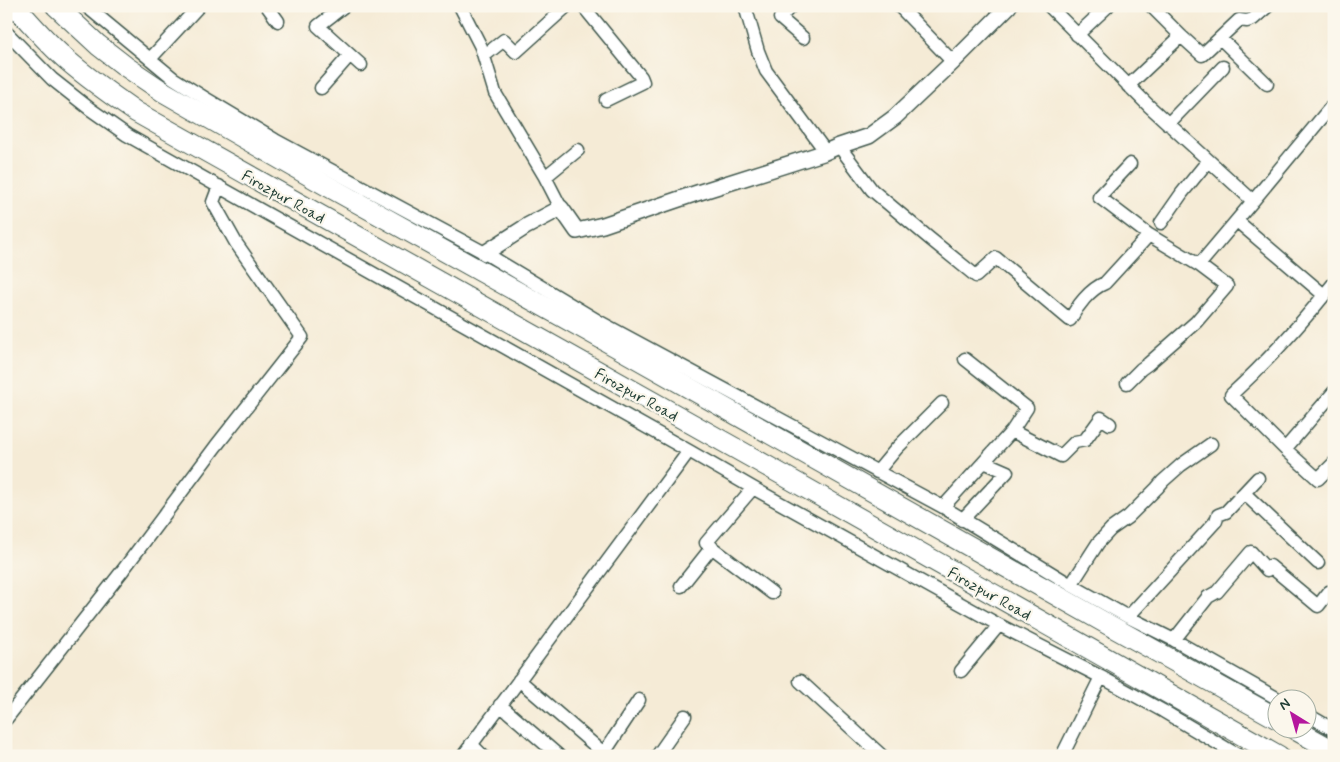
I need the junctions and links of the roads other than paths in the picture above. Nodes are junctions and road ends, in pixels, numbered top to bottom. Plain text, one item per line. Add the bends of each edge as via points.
1 (15, 6) edge
2 (56, 6) edge
3 (86, 6) edge
4 (199, 6) edge
5 (267, 6) edge
6 (344, 6) edge
7 (460, 6) edge
8 (567, 6) edge
9 (583, 6) edge
10 (745, 6) edge
11 (791, 6) edge
12 (899, 6) edge
13 (1009, 6) edge
14 (1048, 6) edge
15 (1108, 6) edge
16 (1151, 6) edge
17 (1268, 6) edge
18 (278, 21) dead end
19 (6, 32) edge
20 (1077, 35) junction
21 (1180, 36) junction
22 (803, 38) dead end
23 (1220, 38) junction
24 (350, 55) junction
25 (484, 56) junction
26 (150, 59) junction
27 (953, 62) junction
28 (361, 65) dead end
29 (1223, 67) dead end
30 (1267, 84) dead end
31 (1128, 86) junction
32 (321, 88) dead end
33 (606, 100) dead end
34 (1330, 108) dead end
35 (1168, 124) junction
36 (832, 149) junction
37 (578, 150) dead end
38 (1208, 161) junction
39 (1130, 164) dead end
40 (328, 177) junction
41 (545, 177) junction
42 (219, 186) junction
43 (1253, 202) junction
44 (561, 208) junction
45 (1237, 221) junction
46 (1161, 223) dead end
47 (1148, 235) junction
48 (485, 253) junction
49 (1199, 265) junction
50 (1334, 283) edge
51 (1324, 295) junction
52 (965, 359) dead end
53 (1127, 383) dead end
54 (1334, 392) edge
55 (942, 403) dead end
56 (1110, 424) dead end
57 (1012, 431) junction
58 (1211, 444) dead end
59 (1285, 449) junction
60 (817, 450) junction
61 (689, 451) junction
62 (984, 462) junction
63 (1334, 463) edge
64 (877, 472) junction
65 (1258, 478) dead end
66 (753, 488) junction
67 (1244, 493) junction
68 (943, 507) junction
69 (962, 520) junction
70 (712, 547) junction
71 (1318, 564) dead end
72 (1070, 585) junction
73 (681, 586) dead end
74 (772, 593) dead end
75 (1334, 594) edge
76 (1128, 617) junction
77 (999, 625) junction
78 (1109, 625) junction
79 (1174, 640) junction
80 (1094, 652) junction
81 (961, 671) dead end
82 (1101, 677) junction
83 (519, 680) junction
84 (800, 681) dead end
85 (1268, 693) edge
86 (639, 700) dead end
87 (1168, 703) junction
88 (500, 705) junction
89 (1268, 713) edge
90 (685, 716) dead end
91 (6, 719) edge
92 (1318, 721) edge
93 (1334, 730) edge
94 (1315, 740) edge
95 (471, 744) junction
96 (1334, 750) edge
97 (605, 754) edge
98 (463, 756) edge
99 (483, 756) edge
100 (560, 756) edge
101 (656, 756) edge
102 (882, 756) edge
103 (1062, 756) edge
104 (1239, 756) edge
105 (1279, 756) edge

1 - 80 highway, Firozpur Road via 67,60 136,112
2 - 40 highway, Firozpur Road via 98,45 162,91
3 - 26 street
4 - 26 street
5 - 18 street
6 - 24 street via 318,26
7 - 25 street
8 - 25 street via 516,52 504,40
9 - 33 street via 643,82
10 - 36 street via 766,71
11 - 22 street via 780,18
12 - 27 street
13 - 27 street
14 - 20 street
15 - 20 street
16 - 21 street
17 - 23 street via 1248,21 1239,20
19 - 42 street via 52,79 90,109 127,135
20 - 31 street
21 - 23 street via 1202,55
21 - 31 street
23 - 30 street
24 - 28 street
24 - 32 street
25 - 41 street via 496,93
26 - 40 street via 173,78 276,140
27 - 36 street via 895,117 869,136
29 - 35 street
31 - 35 street
34 - 43 street
35 - 38 street
36 - 44 street via 577,231
36 - 47 street via 872,190 976,276 996,258 1070,320 1076,308 1105,283
37 - 41 street
38 - 43 street
38 - 46 street
39 - 47 street via 1099,197
40 - 48 street
40 - 60 highway, Firozpur Road via 622,350
41 - 44 street
42 - 61 street
42 - 91 street via 213,202 236,243 302,337
43 - 45 street
44 - 48 street
45 - 49 street
45 - 51 street
47 - 49 street
48 - 60 street
49 - 53 street via 1227,286 1196,322
50 - 51 street
51 - 59 street via 1262,366 1231,395
52 - 57 street via 1027,408
54 - 59 street
55 - 64 street via 896,448
56 - 57 street via 1102,418 1085,440 1076,442 1061,456
57 - 62 street
58 - 72 street via 1181,465 1128,517 1111,529
59 - 63 street via 1318,479
60 - 64 street
60 - 78 highway, Firozpur Road
61 - 66 street
61 - 83 street
62 - 68 street
62 - 69 street via 1007,472
64 - 68 street
65 - 67 street
66 - 70 street via 706,543
66 - 77 street
67 - 71 street
67 - 76 street via 1226,512 1218,515
68 - 69 street
69 - 72 street
70 - 73 street
70 - 74 street
72 - 76 street
75 - 79 street via 1329,592 1318,606 1270,566 1267,570 1250,552
76 - 79 street
77 - 81 street
77 - 82 street
78 - 80 highway
78 - 89 highway, Firozpur Road
79 - 85 street
80 - 87 highway, Firozpur Road
82 - 87 street
82 - 103 street
83 - 88 street
83 - 97 street
84 - 102 street
86 - 97 street
87 - 104 street
87 - 105 highway, Firozpur Road
88 - 95 street
88 - 100 street
90 - 101 street
92 - 93 street
94 - 96 highway
95 - 98 street
95 - 99 street

